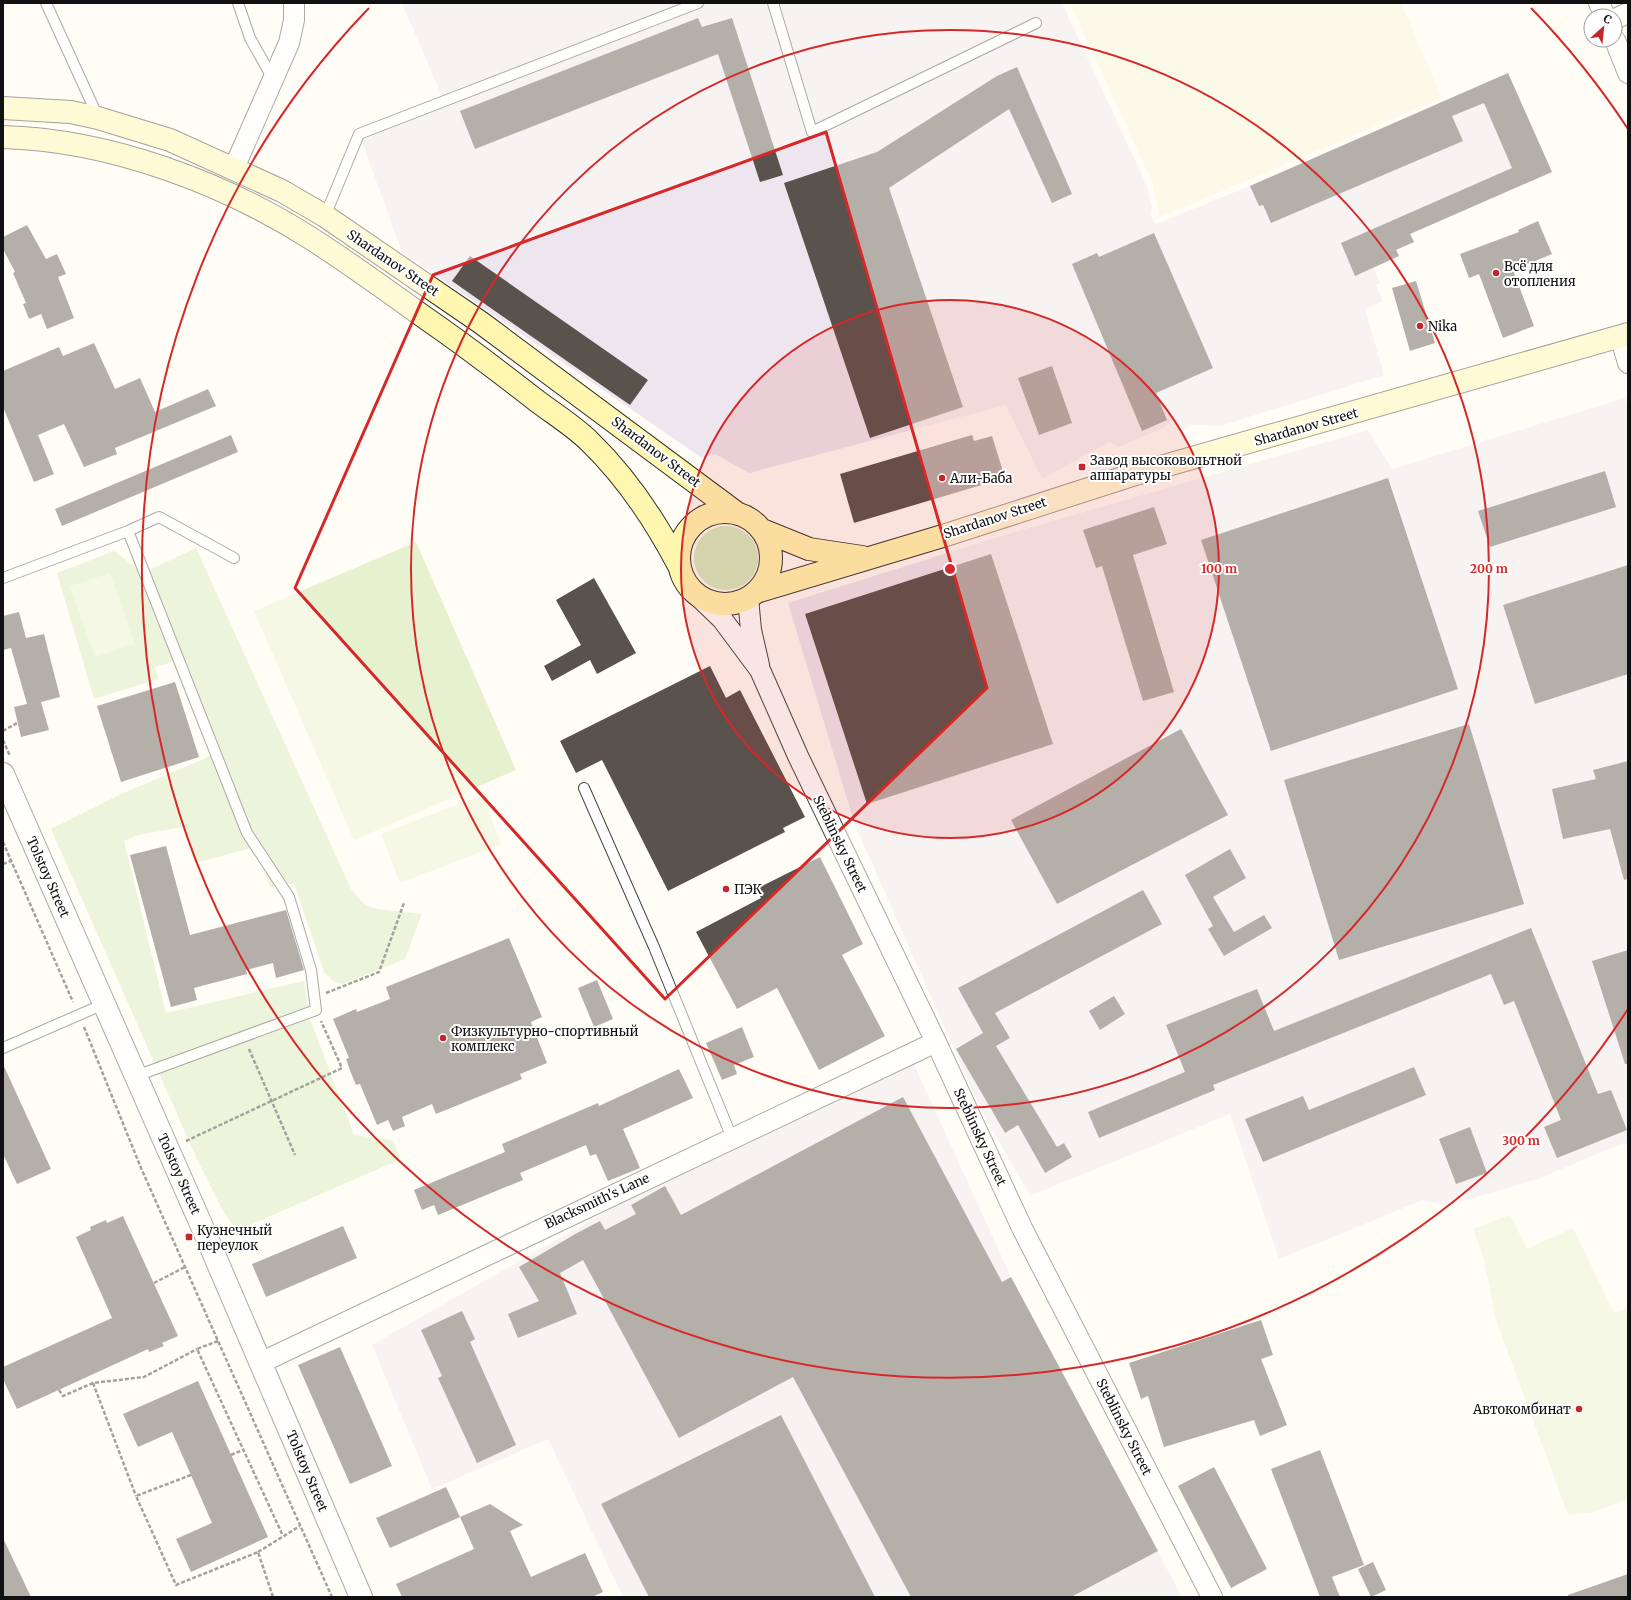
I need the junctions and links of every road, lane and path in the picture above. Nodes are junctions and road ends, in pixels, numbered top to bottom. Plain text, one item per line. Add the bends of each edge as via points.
1 (46, 3) edge
2 (238, 3) edge
3 (294, 3) edge
4 (698, 3) edge
5 (773, 3) edge
6 (1036, 23) dead end
7 (1618, 48) edge
8 (1628, 73) edge
9 (273, 79) junction
10 (3, 108) edge
11 (98, 118) junction
12 (3, 137) edge
13 (234, 168) junction
14 (325, 216) junction
15 (1624, 335) edge
16 (1628, 363) edge
17 (738, 514) junction
18 (762, 530) junction
19 (128, 531) junction
20 (234, 558) dead end
21 (869, 558) junction
22 (679, 566) junction
23 (3, 578) edge
24 (697, 595) junction
25 (752, 595) junction
26 (760, 670) junction
27 (17, 723) dead end
28 (3, 731) edge
29 (3, 774) edge
30 (584, 788) dead end
31 (3, 842) edge
32 (11, 861) junction
33 (3, 864) edge
34 (404, 903) dead end
35 (315, 998) junction
36 (104, 1004) junction
37 (316, 1010) junction
38 (79, 1015) junction
39 (244, 1036) junction
40 (936, 1042) junction
41 (3, 1048) edge
42 (136, 1076) junction
43 (271, 1101) junction
44 (732, 1138) junction
45 (181, 1144) dead end
46 (294, 1155) dead end
47 (185, 1267) junction
48 (154, 1283) dead end
49 (218, 1341) junction
50 (197, 1349) junction
51 (260, 1362) junction
52 (93, 1383) junction
53 (59, 1390) dead end
54 (243, 1450) junction
55 (231, 1455) dead end
56 (191, 1475) dead end
57 (136, 1496) junction
58 (300, 1526) junction
59 (283, 1536) junction
60 (258, 1552) junction
61 (272, 1597) edge
62 (332, 1597) edge
63 (361, 1597) edge
64 (1212, 1597) edge

1 - 11 lane
2 - 9 lane via 250,38
3 - 9 street via 294,20 289,43
4 - 14 lane via 359,134
5 - 6 lane via 812,132
7 - 8 street
9 - 13 street
10 - 11 main road, Shardanov Street via 71,112
11 - 13 main road, Shardanov Street via 170,140
12 - 22 main road, Shardanov Street via 73,143 162,166 260,210 314,240 466,346 589,441 642,503
13 - 14 main road, Shardanov Street via 282,191
14 - 17 main road, Shardanov Street via 480,322
15 - 16 street
15 - 21 main road, Shardanov Street via 1129,476
17 - 18 main road
17 - 22 main road via 727,511 715,512 694,523 681,543 678,554
18 - 21 main road via 809,549
18 - 25 main road via 771,555 770,569 765,582
19 - 20 lane via 159,517
19 - 23 lane
19 - 35 lane via 247,833 289,897 311,970
21 - 25 main road, Shardanov Street
22 - 24 main road via 685,582
24 - 25 main road via 709,602 722,604 736,603
24 - 26 street via 722,619
25 - 26 street via 751,630
26 - 40 street, Steblinsky Street via 801,763
27 - 28 path
29 - 36 street, Tolstoy Street
30 - 44 lane via 654,947
31 - 32 path
32 - 33 path
32 - 38 path
34 - 35 path via 379,972
35 - 37 lane
36 - 38 lane
36 - 42 street, Tolstoy Street
37 - 39 lane
37 - 43 path via 342,1068
38 - 41 lane
38 - 47 path via 141,1168
39 - 42 lane
39 - 43 path
40 - 44 street, Blacksmith's Lane
40 - 64 street, Steblinsky Street via 1022,1228
42 - 51 street, Tolstoy Street
43 - 45 path
43 - 46 path
44 - 51 street, Blacksmith's Lane
47 - 48 path
47 - 49 path
49 - 50 path
49 - 58 path
50 - 52 path via 144,1377
50 - 54 path
51 - 63 street, Tolstoy Street
52 - 53 path via 63,1396
52 - 57 path
54 - 55 path
54 - 59 path
56 - 57 path
57 - 60 path via 176,1585
58 - 59 path
58 - 62 path
59 - 60 path
60 - 61 path

